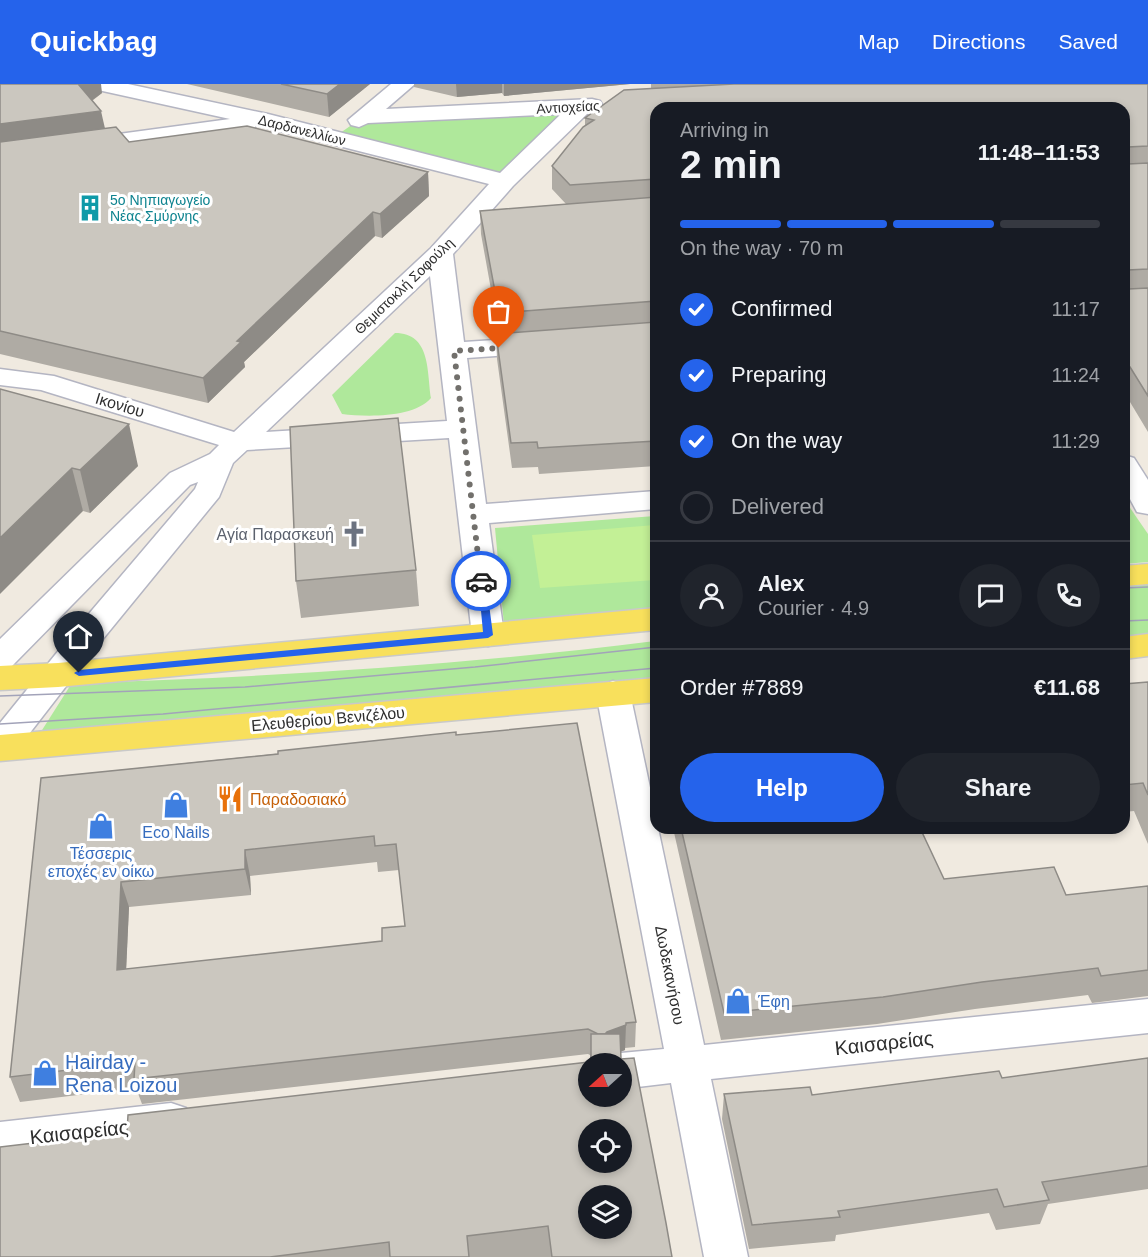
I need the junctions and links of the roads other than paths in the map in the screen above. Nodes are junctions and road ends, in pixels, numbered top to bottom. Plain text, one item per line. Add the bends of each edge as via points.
1 (98, 84) edge
2 (404, 84) edge
3 (616, 105) edge
4 (581, 107) junction
5 (363, 117) junction
6 (268, 121) junction
7 (333, 138) junction
8 (0, 157) edge
9 (505, 182) junction
10 (502, 223) edge
11 (466, 225) junction
12 (440, 253) junction
13 (561, 343) edge
14 (454, 351) junction
15 (0, 377) edge
16 (462, 429) junction
17 (229, 451) junction
18 (1148, 462) edge
19 (1130, 464) edge
20 (1130, 474) edge
21 (650, 500) edge
22 (1148, 505) edge
23 (472, 515) junction
24 (1148, 574) edge
25 (1130, 576) edge
26 (650, 621) edge
27 (488, 635) junction
28 (1148, 645) edge
29 (1130, 647) edge
30 (0, 658) edge
31 (58, 675) junction
32 (0, 678) edge
33 (650, 690) edge
34 (613, 693) junction
35 (0, 748) edge
36 (1148, 1016) edge
37 (687, 1063) junction
38 (632, 1070) edge
39 (212, 1117) edge
40 (0, 1141) edge
41 (726, 1257) edge

1 - 6 street, Δαρδανελλίων
2 - 5 street
3 - 4 street, Αντιοχείας
4 - 5 street, Αντιοχείας
4 - 9 street, Θεμιστοκλή Σοφούλη
5 - 7 street
6 - 7 street, Δαρδανελλίων
6 - 8 street
7 - 9 street, Δαρδανελλίων
9 - 11 street, Θεμιστοκλή Σοφούλη
10 - 11 street
11 - 12 street, Θεμιστοκλή Σοφούλη
12 - 14 street
12 - 17 street, Θεμιστοκλή Σοφούλη
13 - 14 street
14 - 16 street
15 - 17 street, Ικονίου via 44,382
16 - 17 street
16 - 23 street
17 - 30 street, Θεμιστοκλή Σοφούλη via 180,479
17 - 31 street, Θεμιστοκλή Σοφούλη via 209,491
18 - 19 street
20 - 22 street
21 - 23 street
23 - 27 street
24 - 25 main road
26 - 27 main road
27 - 31 main road
28 - 29 main road
31 - 32 main road
31 - 35 street, Θεμιστοκλή Σοφούλη
33 - 34 main road, Ελευθερίου Βενιζέλου
34 - 35 main road, Ελευθερίου Βενιζέλου
34 - 37 street, Δωδεκανήσου
36 - 37 street, Καισαρείας
37 - 38 street, Καισαρείας
37 - 41 street, Δωδεκανήσου
39 - 40 street, Καισαρείας

